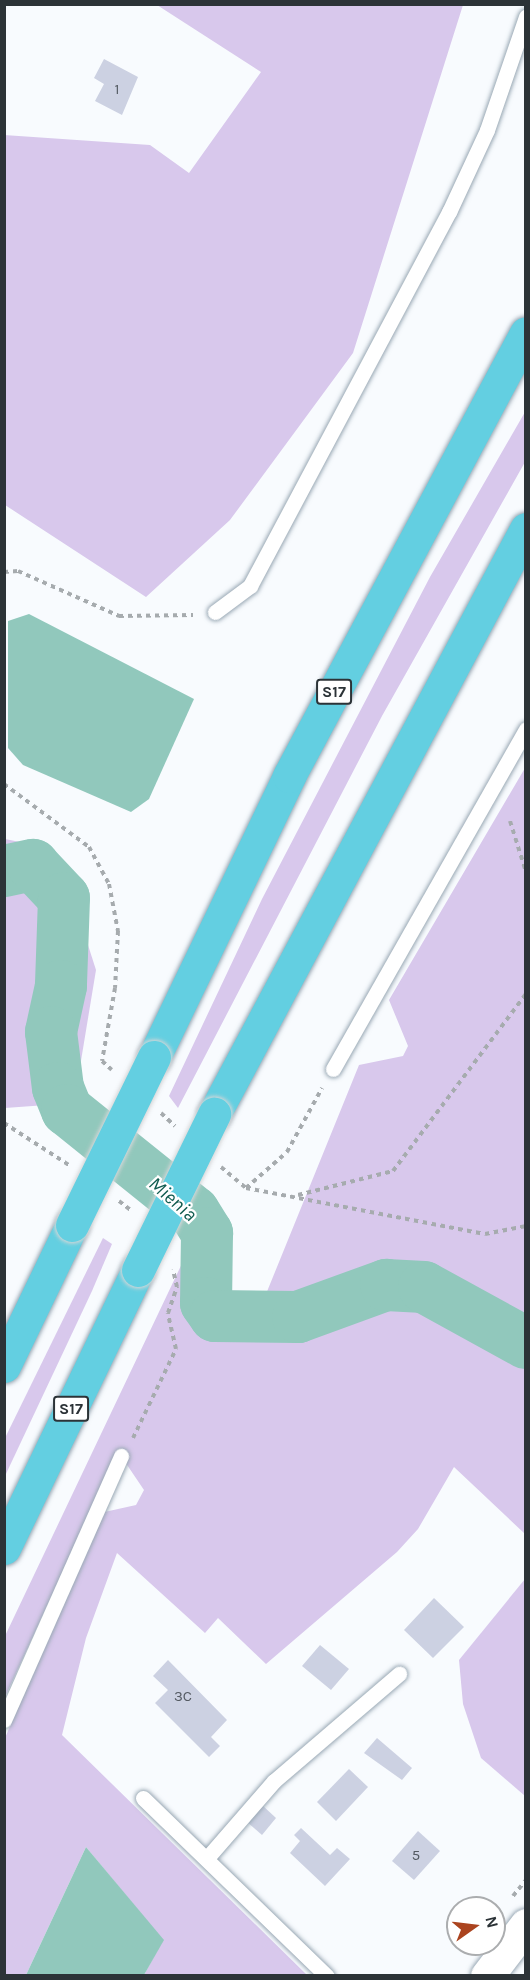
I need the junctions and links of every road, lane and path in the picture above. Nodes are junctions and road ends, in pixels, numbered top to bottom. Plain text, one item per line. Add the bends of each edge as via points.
1 (525, 17) edge
2 (525, 333) edge
3 (525, 529) edge
4 (4, 572) edge
5 (215, 612) joint
6 (525, 729) edge
7 (510, 821) dead end
8 (525, 872) edge
9 (525, 994) edge
10 (4, 1069) edge
11 (333, 1069) joint
12 (4, 1122) edge
13 (246, 1188) dead end
14 (294, 1196) dead end
15 (4, 1366) edge
16 (121, 1456) dead end
17 (4, 1548) edge
18 (399, 1674) dead end
19 (4, 1720) edge
20 (143, 1798) dead end
21 (207, 1858) junction
22 (525, 1924) edge
23 (327, 1976) edge
24 (487, 1976) edge

1 - 5 lane via 487,130 448,212 250,586
2 - 15 highway, S17, bridge via 289,776
3 - 17 highway, S17, bridge via 214,1114
4 - 5 path via 18,572 119,616
6 - 11 lane
7 - 8 path
9 - 14 path via 393,1171
10 - 12 path
11 - 13 path via 287,1152
16 - 19 lane
18 - 21 lane via 274,1781
20 - 21 lane
21 - 23 lane
22 - 24 main road

